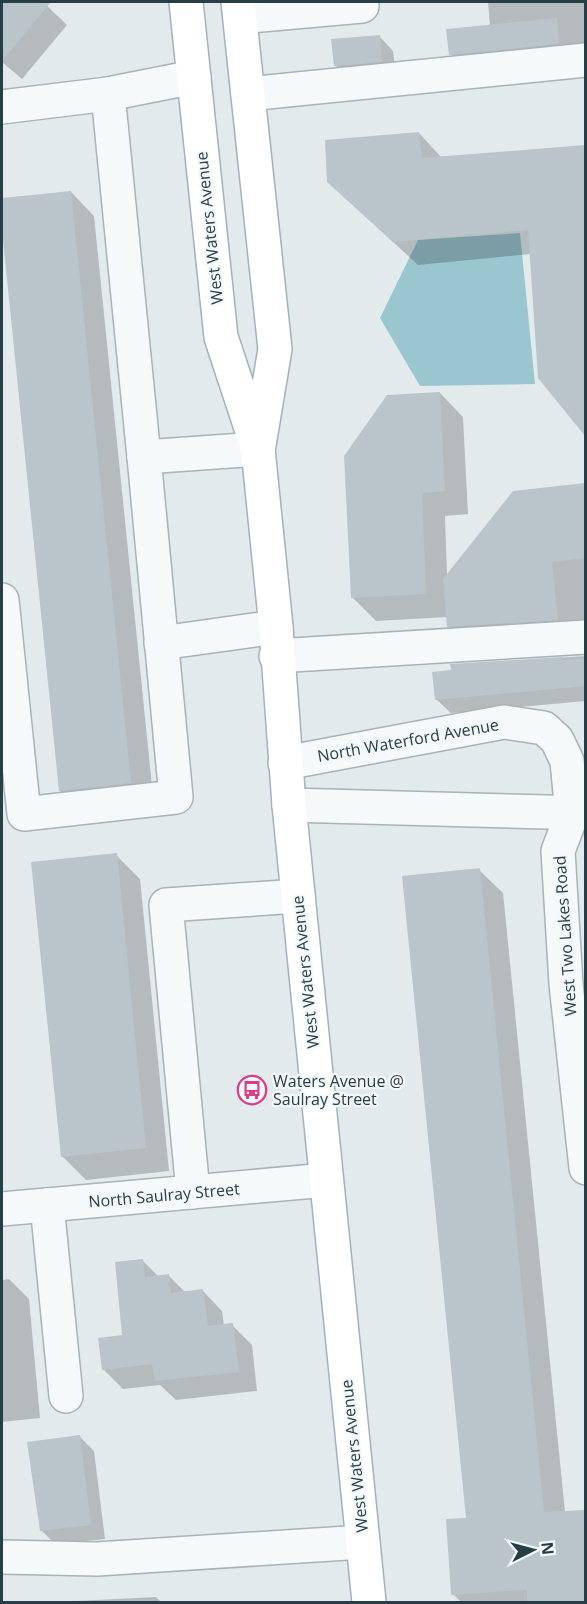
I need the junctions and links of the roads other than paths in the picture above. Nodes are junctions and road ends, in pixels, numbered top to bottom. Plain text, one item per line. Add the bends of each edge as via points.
1 (186, 2) edge
2 (362, 2) edge
3 (239, 9) edge
4 (585, 60) edge
5 (194, 77) junction
6 (108, 94) junction
7 (248, 94) junction
8 (2, 107) edge
9 (258, 449) junction
10 (144, 457) junction
11 (2, 600) edge
12 (585, 637) edge
13 (276, 642) junction
14 (161, 643) junction
15 (285, 763) junction
16 (289, 805) junction
17 (579, 813) edge
18 (298, 896) junction
19 (585, 1168) edge
20 (326, 1180) junction
21 (193, 1192) junction
22 (47, 1205) junction
23 (2, 1209) edge
24 (66, 1396) dead end
25 (363, 1542) junction
26 (2, 1557) edge
27 (369, 1602) edge

1 - 5 main road, West Waters Avenue
2 - 3 street via 362,6
3 - 7 main road, West Waters Avenue
4 - 7 street
5 - 6 street
5 - 9 main road, West Waters Avenue via 220,337
6 - 8 street
6 - 10 street
7 - 9 main road, West Waters Avenue via 275,349
9 - 10 street
9 - 13 main road, West Waters Avenue
10 - 14 street
11 - 14 street via 24,814 176,797
12 - 13 street
13 - 14 street
13 - 15 main road, West Waters Avenue
15 - 16 main road, West Waters Avenue
15 - 17 street, North Waterford Avenue via 504,722 544,728 557,740 567,762
16 - 17 street
16 - 18 main road, West Waters Avenue
17 - 19 street, West Two Lakes Road via 558,851 566,984
18 - 20 main road, West Waters Avenue
18 - 21 street via 166,905
20 - 21 street, North Saulray Street
20 - 25 main road, West Waters Avenue
21 - 22 street, North Saulray Street
22 - 23 street, North Saulray Street
22 - 24 street
25 - 26 street via 97,1559
25 - 27 main road, West Waters Avenue

